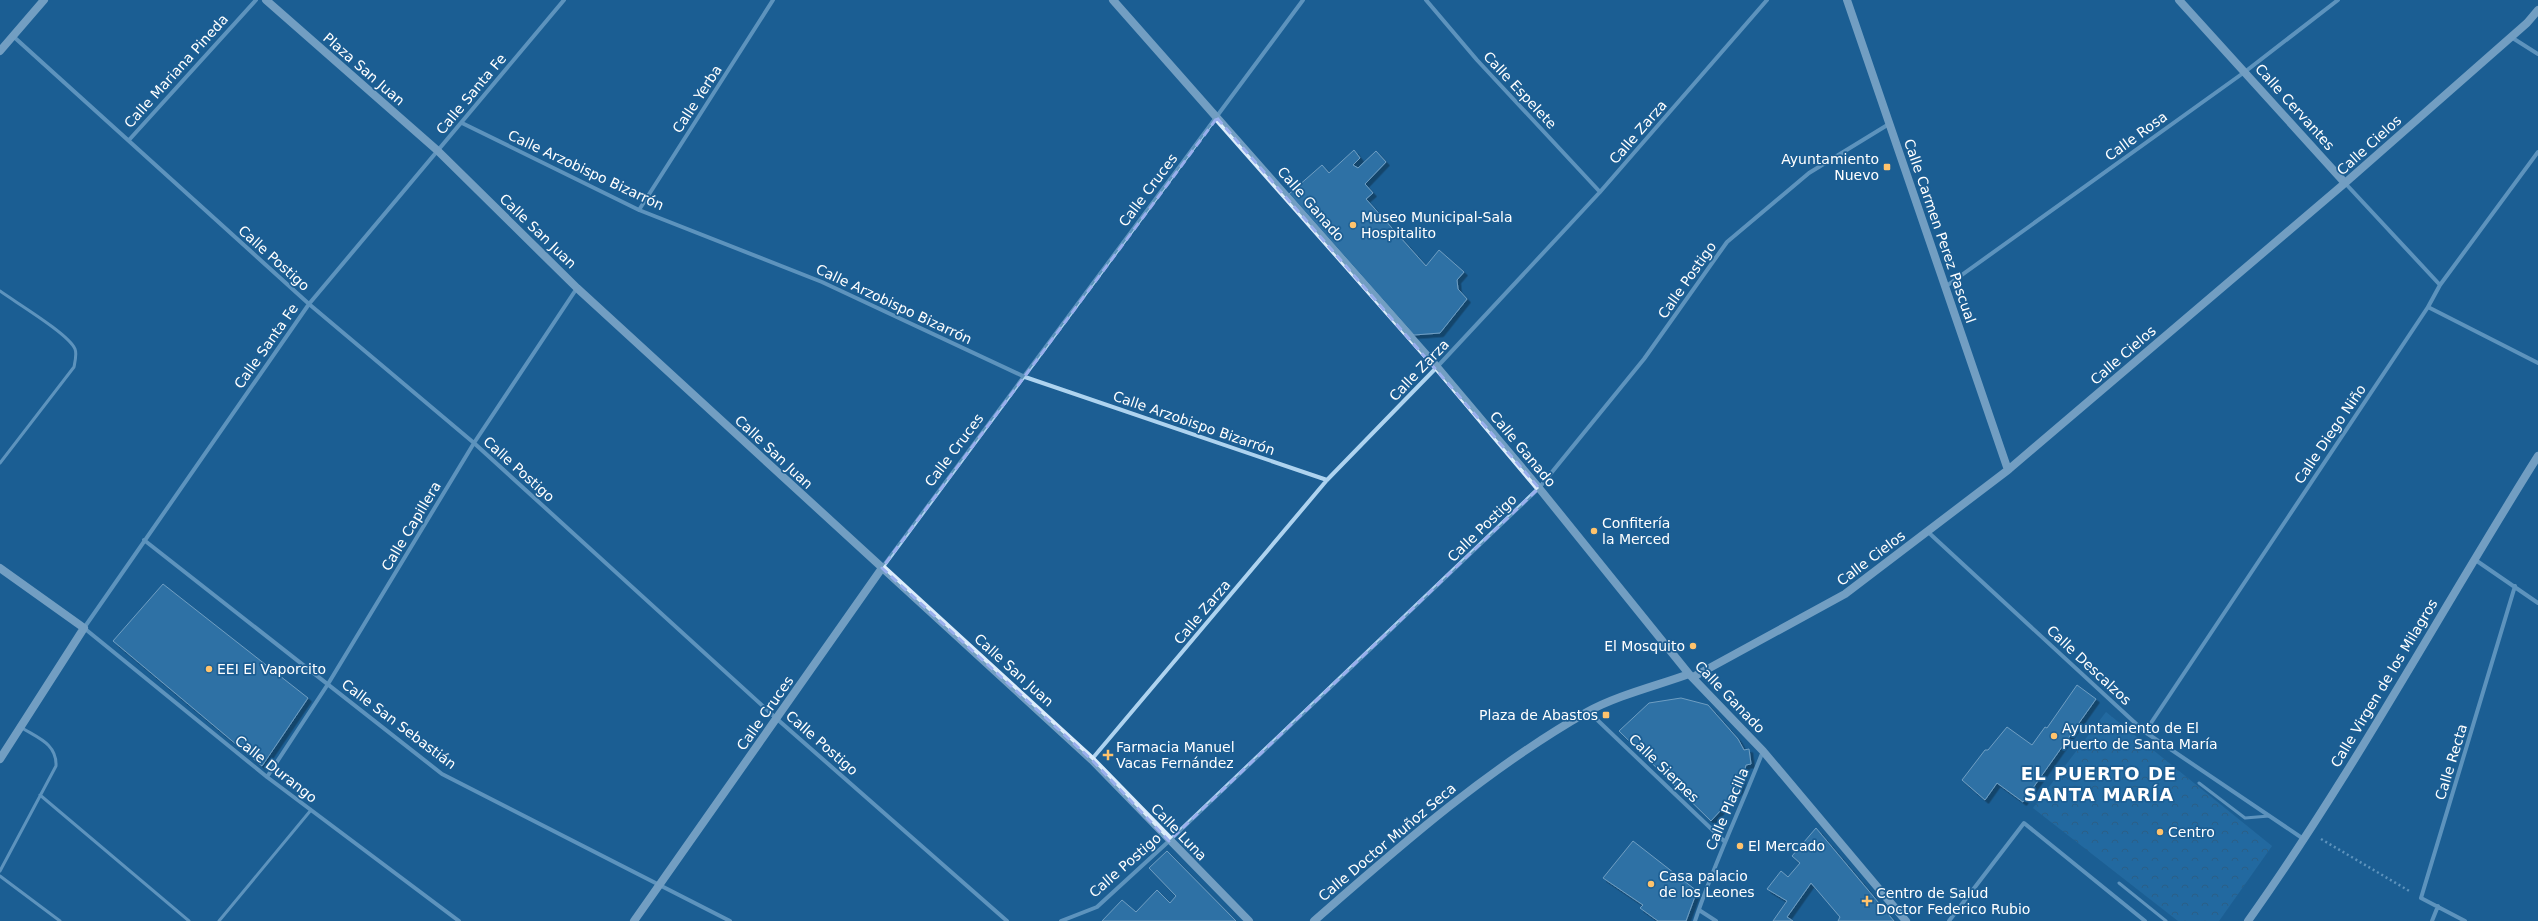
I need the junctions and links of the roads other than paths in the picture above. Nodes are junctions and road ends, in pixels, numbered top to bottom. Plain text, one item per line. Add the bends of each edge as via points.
1 (44, 0) edge
2 (256, 0) edge
3 (266, 0) edge
4 (564, 0) edge
5 (773, 0) edge
6 (1113, 0) edge
7 (1304, 0) edge
8 (1426, 0) edge
9 (1767, 0) edge
10 (1847, 0) edge
11 (2179, 0) edge
12 (2338, 0) edge
13 (2538, 10) edge
14 (14, 37) junction
15 (2511, 37) junction
16 (0, 51) edge
17 (2538, 54) edge
18 (2246, 71) junction
19 (1218, 118) junction
20 (462, 123) junction
21 (1889, 124) junction
22 (129, 140) junction
23 (438, 151) junction
24 (2538, 152) edge
25 (444, 158) joint
26 (2345, 183) junction
27 (1600, 192) junction
28 (639, 210) junction
29 (2440, 285) junction
30 (1945, 287) junction
31 (577, 288) junction
32 (0, 291) edge
33 (309, 304) junction
34 (2428, 307) junction
35 (2538, 363) edge
36 (1437, 367) junction
37 (1025, 377) junction
38 (474, 443) junction
39 (2538, 456) edge
40 (0, 463) edge
41 (2008, 470) junction
42 (1327, 480) junction
43 (1539, 488) junction
44 (1928, 532) junction
45 (144, 540) junction
46 (2473, 558) junction
47 (0, 568) edge
48 (882, 568) junction
49 (2515, 586) junction
50 (2538, 604) edge
51 (84, 628) junction
52 (1691, 676) junction
53 (328, 684) junction
54 (1589, 712) junction
55 (777, 719) junction
56 (20, 727) junction
57 (2145, 732) junction
58 (1763, 751) junction
59 (0, 759) edge
60 (1092, 760) junction
61 (266, 777) junction
62 (2199, 783) dead end
63 (40, 795) junction
64 (310, 810) junction
65 (2269, 816) junction
66 (2305, 840) junction
67 (1169, 841) junction
68 (1724, 841) junction
69 (0, 871) edge
70 (0, 876) edge
71 (2119, 883) dead end
72 (659, 884) junction
73 (2438, 906) junction
74 (1699, 910) junction
75 (60, 921) edge
76 (189, 921) edge
77 (219, 921) edge
78 (459, 921) edge
79 (634, 921) edge
80 (730, 921) edge
81 (1008, 921) edge
82 (1060, 921) edge
83 (1249, 921) edge
84 (1314, 921) edge
85 (1695, 921) edge
86 (1716, 921) edge
87 (1906, 921) edge
88 (1949, 921) edge
89 (2145, 921) edge
90 (2166, 921) edge
91 (2248, 921) edge
92 (2432, 921) edge
93 (2465, 921) edge

1 - 14 street
2 - 22 street, Calle Mariana Pineda
3 - 23 street, Plaza San Juan
4 - 20 street, Calle Santa Fe
5 - 28 street, Calle Yerba
6 - 19 street, Calle Ganado
7 - 19 street, Calle Cruces
8 - 27 street, Calle Espelete via 1477,60
9 - 27 street, Calle Zarza
10 - 21 street, Calle Carmen Perez Pascual
11 - 18 street, Calle Cervantes
12 - 18 street, Calle Rosa
13 - 15 street, Calle Cielos
14 - 16 street
14 - 22 street, Calle Postigo
15 - 17 street
15 - 26 street, Calle Cielos
18 - 26 street, Calle Cervantes
18 - 30 street, Calle Rosa
19 - 36 street, Calle Ganado
19 - 37 street, Calle Cruces
20 - 23 street, Calle Santa Fe
20 - 28 street, Calle Arzobispo Bizarrón
21 - 30 street, Calle Carmen Perez Pascual
21 - 43 street, Calle Postigo via 1809,173 1727,242 1644,359
22 - 33 street, Calle Postigo
23 - 25 street, Plaza San Juan
23 - 33 street, Calle Santa Fe
24 - 29 street, Calle Diego Niño
25 - 31 street, Calle San Juan
26 - 29 street, Calle Cervantes
26 - 41 street, Calle Cielos
27 - 36 street, Calle Zarza
28 - 37 street, Calle Arzobispo Bizarrón via 822,282
29 - 34 street, Calle Diego Niño
30 - 41 street, Calle Carmen Perez Pascual
31 - 38 street, Calle Capillera
31 - 48 street, Calle San Juan
32 - 40 lane via 66,337 75,349 75,359 74,368
33 - 38 street, Calle Postigo
33 - 45 street, Calle Santa Fe
34 - 35 street
34 - 57 street, Calle Diego Niño
36 - 42 street, Calle Zarza
36 - 43 street, Calle Ganado
37 - 42 street, Calle Arzobispo Bizarrón
37 - 48 street, Calle Cruces
38 - 53 street, Calle Capillera
38 - 55 street, Calle Postigo
39 - 46 street, Calle Virgen de los Milagros
41 - 44 street, Calle Cielos
42 - 60 street, Calle Zarza
43 - 52 street, Calle Ganado
43 - 67 street, Calle Postigo
44 - 52 street, Calle Cielos via 1845,594
44 - 57 street, Calle Descalzos
45 - 51 street, Calle Santa Fe
45 - 53 street, Calle San Sebastián
46 - 49 street
46 - 66 street, Calle Virgen de los Milagros
47 - 51 street
48 - 55 street, Calle Cruces
48 - 60 street, Calle San Juan
49 - 50 street
49 - 73 street, Calle Recta via 2421,898
51 - 56 street
51 - 61 street, Calle Durango
52 - 54 street, Calle Doctor Muñoz Seca
52 - 58 street, Calle Ganado
53 - 61 street, Calle Capillera
53 - 72 street, Calle San Sebastián via 442,774
54 - 68 street, Calle Sierpes
54 - 84 street, Calle Doctor Muñoz Seca via 1506,764 1428,821
55 - 72 street, Calle Cruces
55 - 81 street, Calle Postigo
56 - 59 street
56 - 63 lane via 51,746 56,755 56,766
57 - 65 street, Calle Descalzos
58 - 68 street, Calle Placilla via 1742,806
58 - 87 street, Calle Ganado
60 - 67 street, Calle Luna
61 - 64 street, Calle Durango
62 - 65 lane via 2245,818
63 - 69 lane
63 - 76 lane
64 - 77 lane
64 - 78 street, Calle Durango
65 - 66 street, Calle Descalzos
66 - 91 street, Calle Virgen de los Milagros
67 - 82 street, Calle Postigo via 1097,907
67 - 83 street, Calle Luna
68 - 74 street, Calle Placilla
70 - 75 lane
71 - 90 lane
72 - 79 street, Calle Cruces
72 - 80 street, Calle San Sebastián
73 - 92 street
73 - 93 street
74 - 85 street, Calle Placilla
74 - 86 street
88 - 89 street via 2024,823

